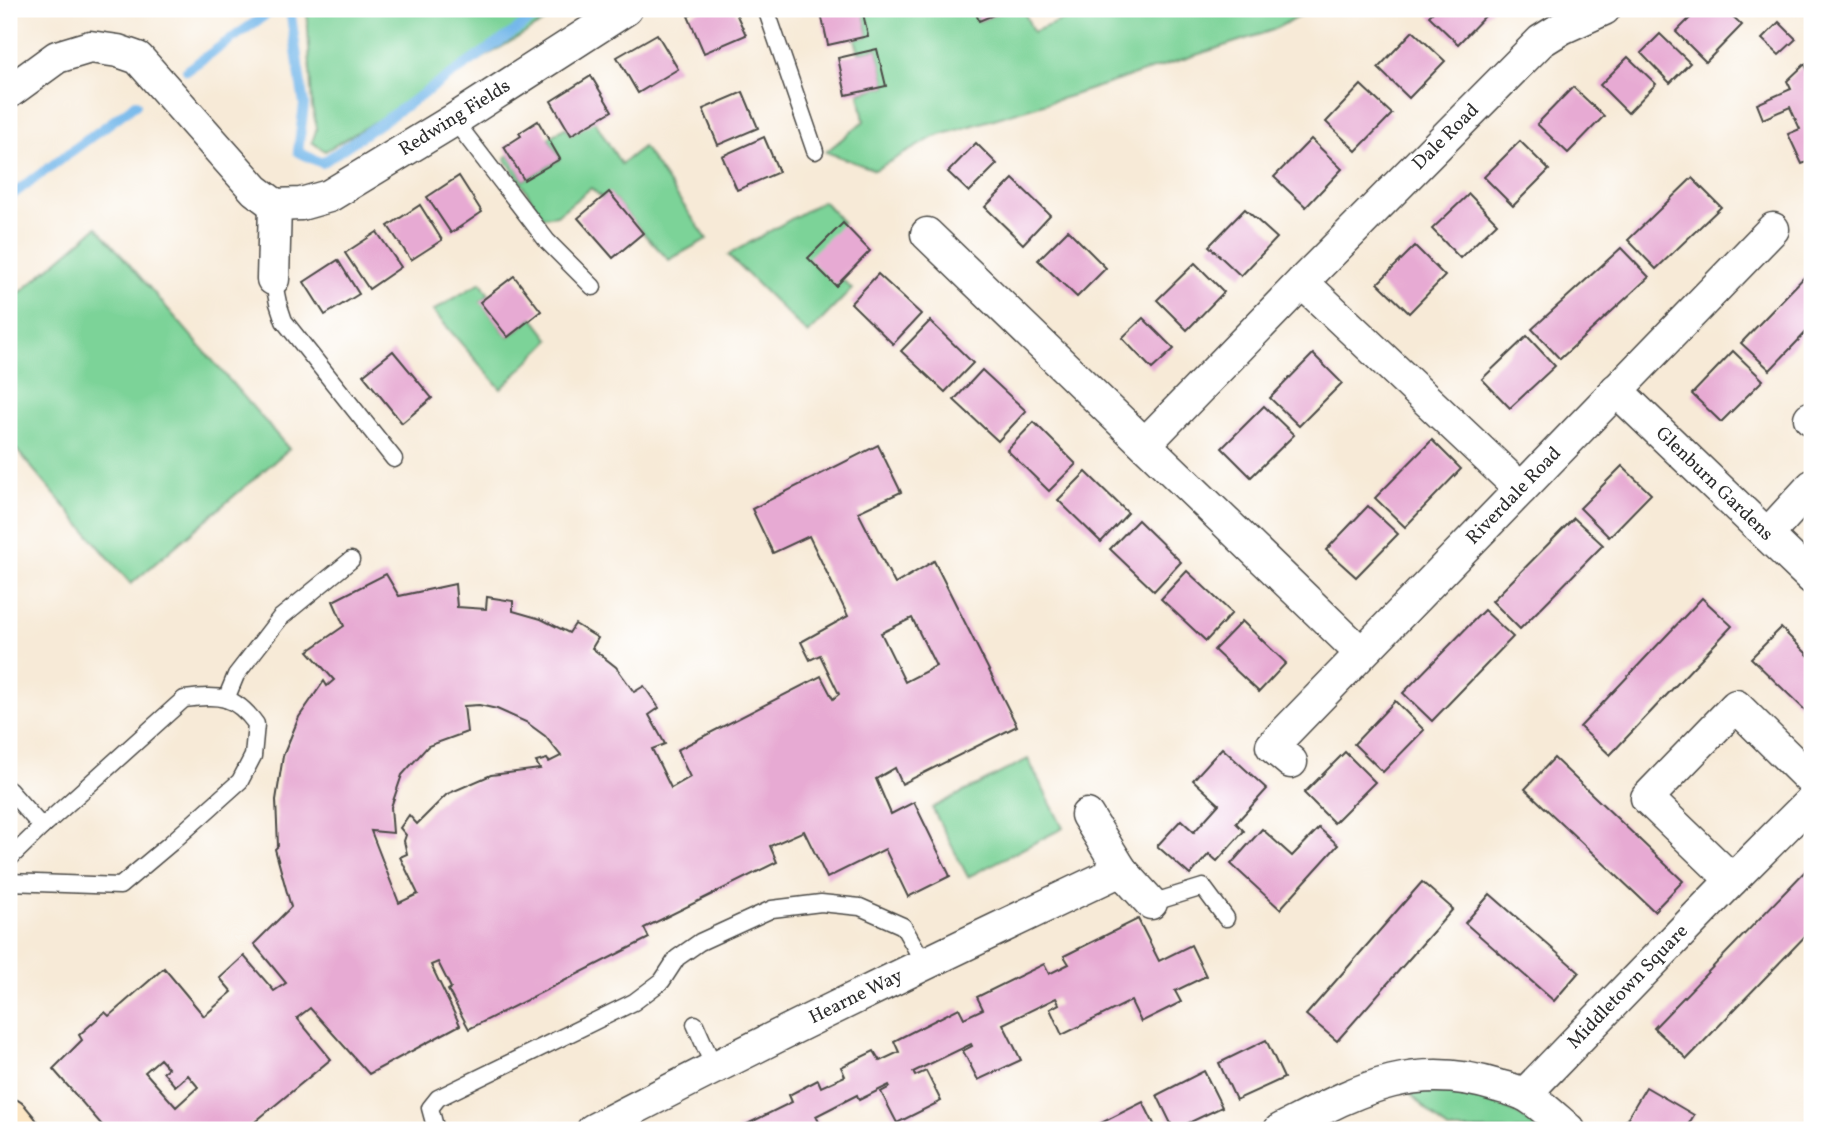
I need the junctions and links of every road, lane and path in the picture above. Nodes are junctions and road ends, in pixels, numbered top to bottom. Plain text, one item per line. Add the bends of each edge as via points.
1 (626, 9) edge
2 (766, 9) edge
3 (1604, 9) edge
4 (9, 92) edge
5 (453, 120) junction
6 (815, 151) dead end
7 (275, 205) junction
8 (1773, 229) dead end
9 (927, 234) dead end
10 (273, 279) joint
11 (1302, 282) junction
12 (593, 287) dead end
13 (1616, 390) junction
14 (1145, 444) junction
15 (394, 459) dead end
16 (1812, 486) edge
17 (1521, 489) junction
18 (1767, 535) junction
19 (351, 560) dead end
20 (1812, 578) edge
21 (1361, 653) junction
22 (226, 699) junction
23 (1291, 762) dead end
24 (1812, 781) edge
25 (9, 790) edge
26 (1812, 800) edge
27 (1087, 815) dead end
28 (42, 827) junction
29 (9, 859) edge
30 (1121, 870) junction
31 (1732, 880) junction
32 (9, 882) edge
33 (1152, 903) joint
34 (1226, 918) dead end
35 (924, 963) junction
36 (695, 1024) dead end
37 (714, 1067) junction
38 (1525, 1094) junction
39 (9, 1118) edge
40 (19, 1130) edge
41 (436, 1130) edge
42 (593, 1130) edge
43 (1280, 1130) edge
44 (1569, 1130) edge

1 - 5 street, Redwing Fields
2 - 6 lane
3 - 11 street, Dale Road via 1541,41
4 - 7 street via 57,57 90,47 138,58 256,190
5 - 7 street, Redwing Fields via 330,196
5 - 12 lane via 547,241
7 - 10 street
8 - 13 street, Riverdale Road
9 - 14 street
10 - 15 lane via 284,321
11 - 14 street, Dale Road
11 - 17 street
13 - 17 street, Riverdale Road
13 - 18 street, Glenburn Gardens
14 - 21 street
16 - 18 street
17 - 21 street, Riverdale Road
18 - 20 street, Glenburn Gardens
19 - 22 lane via 280,618 236,675
21 - 23 street, Riverdale Road via 1272,746
22 - 28 lane via 184,699
22 - 32 lane via 244,708 256,724 253,756 240,780 151,860 120,886
24 - 31 street via 1736,706 1647,798
25 - 28 lane
26 - 31 street, Middletown Square
27 - 30 street
28 - 29 lane
30 - 33 street
30 - 35 street, Hearne Way
31 - 38 street, Middletown Square
33 - 34 lane via 1203,887
35 - 37 street, Hearne Way
35 - 41 lane via 903,926 860,907 821,903 772,909 700,942 677,958 662,981 634,1002 438,1098 430,1108
36 - 37 lane
37 - 42 street, Hearne Way
38 - 43 street via 1478,1079 1431,1074 1386,1082
38 - 44 street
39 - 40 street

